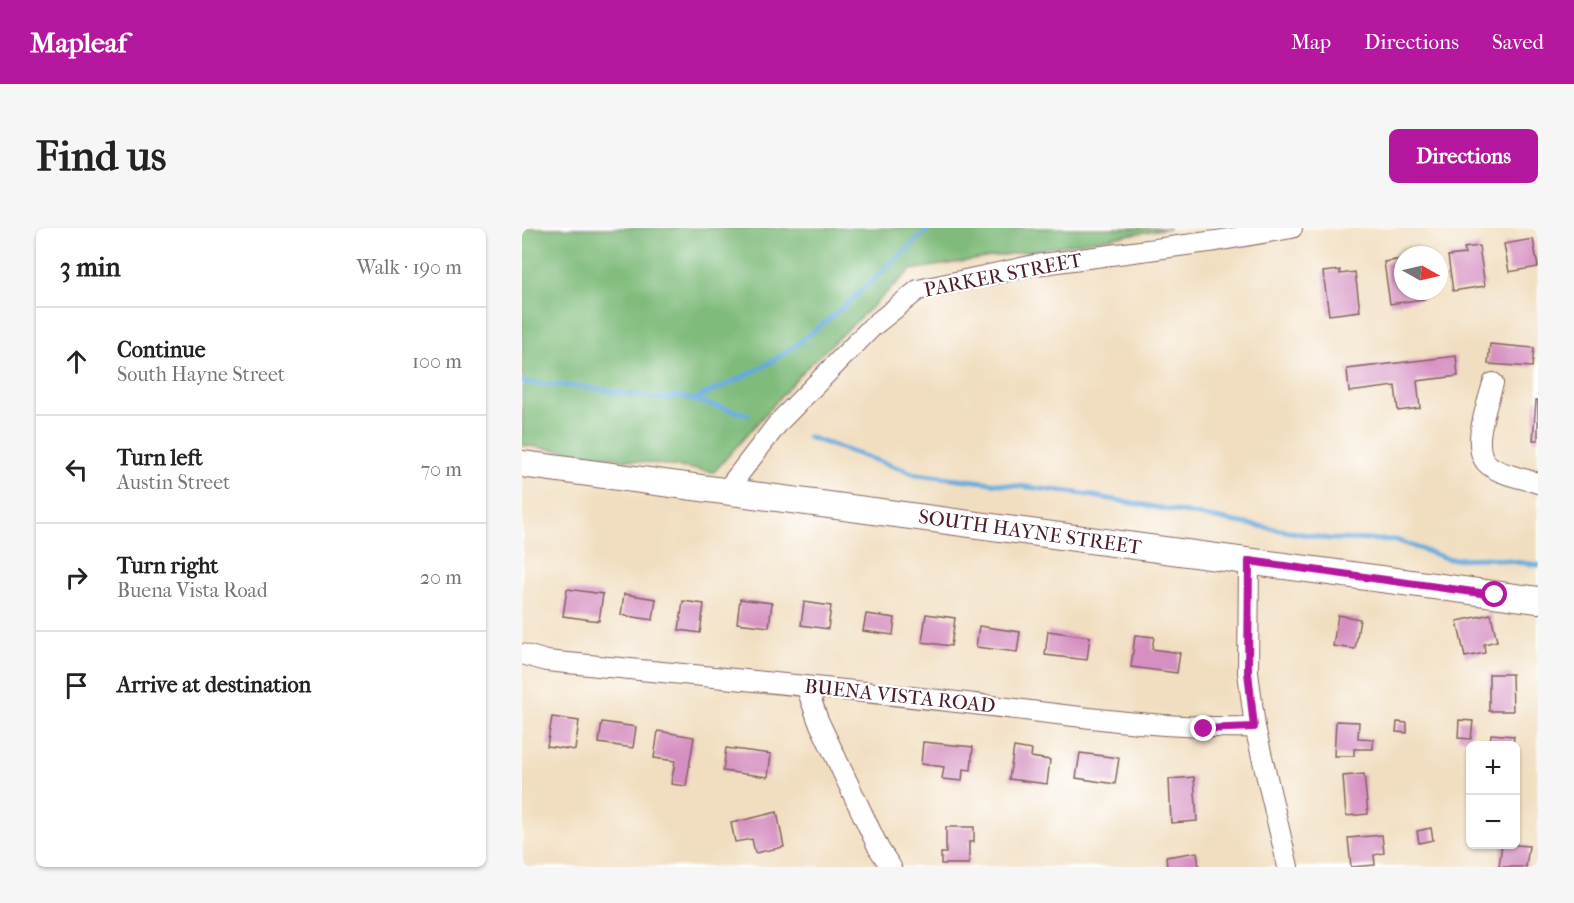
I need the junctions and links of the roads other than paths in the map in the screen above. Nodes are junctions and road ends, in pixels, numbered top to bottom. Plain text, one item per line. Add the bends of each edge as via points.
1 (1292, 228) edge
2 (1493, 383) dead end
3 (522, 464) edge
4 (1538, 483) edge
5 (726, 491) junction
6 (1249, 561) junction
7 (1538, 600) edge
8 (522, 654) edge
9 (806, 686) junction
10 (1254, 727) junction
11 (891, 867) edge
12 (1288, 867) edge

1 - 5 street, PARKER STREET via 1035,265 918,290 872,327 779,422
2 - 4 street via 1479,439 1480,454 1499,471
3 - 5 main road, SOUTH HAYNE STREET
5 - 6 main road, SOUTH HAYNE STREET
6 - 7 main road, SOUTH HAYNE STREET
6 - 10 street via 1248,672
8 - 9 street, BUENA VISTA ROAD via 547,661
9 - 10 street, BUENA VISTA ROAD via 1204,729
9 - 11 street via 818,720
10 - 12 street

